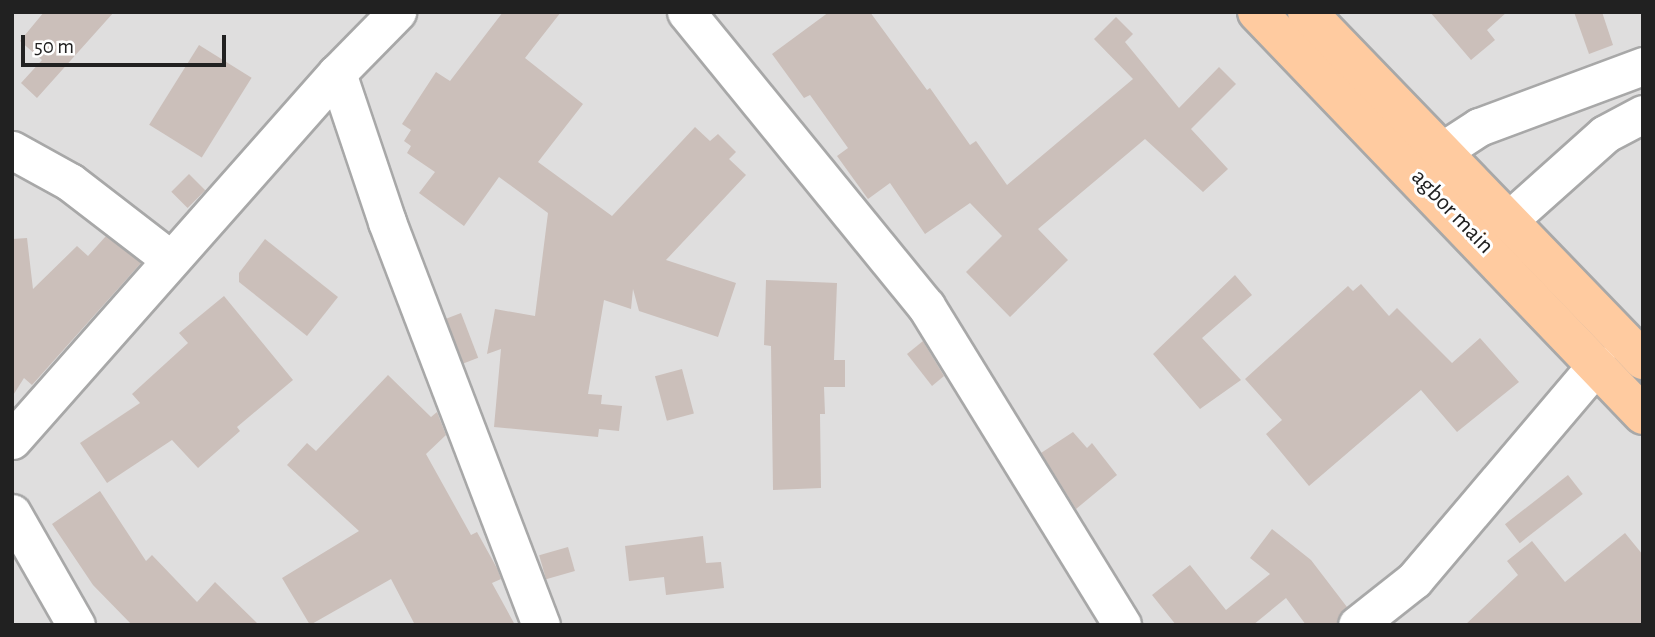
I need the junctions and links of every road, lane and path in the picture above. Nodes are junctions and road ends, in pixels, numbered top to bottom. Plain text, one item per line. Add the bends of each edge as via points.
1 (397, 12) edge
2 (687, 12) edge
3 (1257, 12) edge
4 (1307, 12) edge
5 (1643, 66) edge
6 (337, 73) junction
7 (1643, 114) edge
8 (12, 150) edge
9 (1442, 151) junction
10 (1510, 219) junction
11 (170, 259) junction
12 (1643, 360) edge
13 (1597, 364) junction
14 (1643, 415) edge
15 (12, 440) edge
16 (12, 513) edge
17 (76, 625) edge
18 (541, 625) edge
19 (1122, 625) edge
20 (1357, 625) edge

1 - 6 street
2 - 19 street via 926,306
3 - 13 main road, agbor main
4 - 9 main road, agbor main
5 - 9 street via 1479,127
6 - 11 street
6 - 18 street via 387,222
7 - 10 street via 1605,134
8 - 11 street via 69,182
9 - 10 main road, agbor main
10 - 12 main road, agbor main
11 - 15 street
13 - 14 main road, agbor main
13 - 20 street via 1414,580
16 - 17 street

